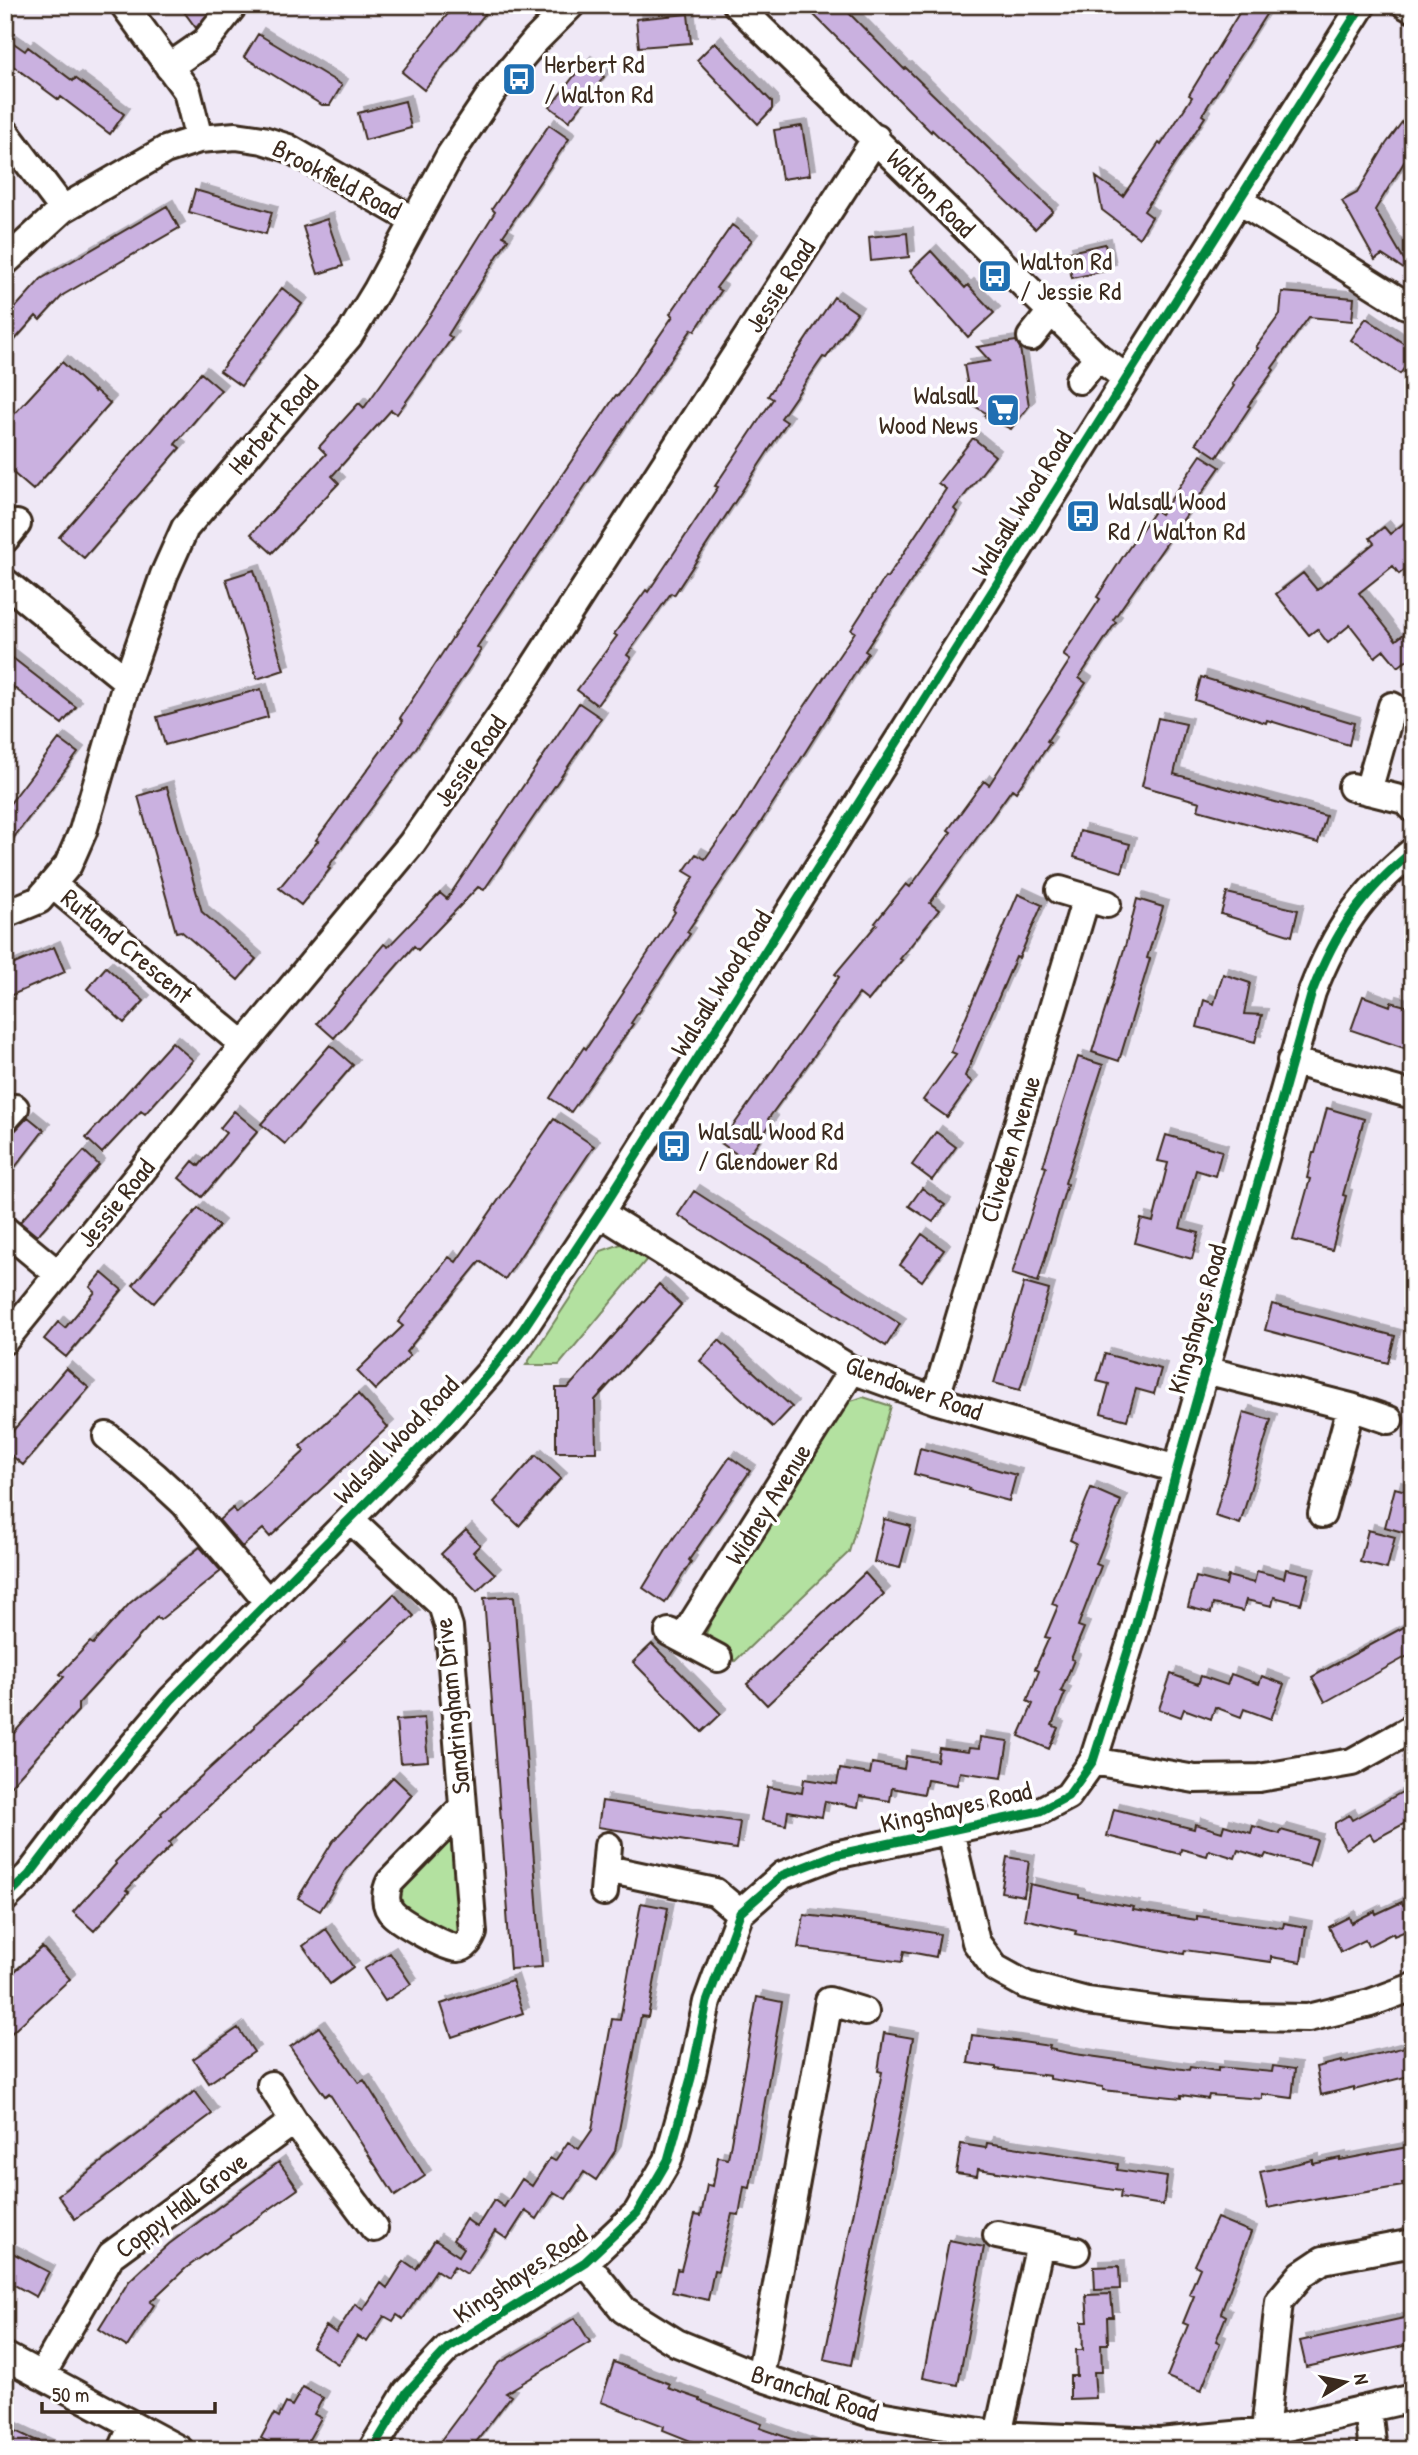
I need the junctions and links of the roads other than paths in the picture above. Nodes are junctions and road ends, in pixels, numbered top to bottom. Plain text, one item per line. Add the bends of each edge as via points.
1 (124, 5) edge
2 (234, 5) edge
3 (571, 5) edge
4 (737, 5) edge
5 (1362, 5) edge
6 (1406, 5) edge
7 (1413, 9) edge
8 (170, 67) junction
9 (5, 132) edge
10 (876, 138) junction
11 (199, 139) junction
12 (1238, 200) junction
13 (64, 209) junction
14 (413, 220) junction
15 (5, 262) edge
16 (1406, 305) dead end
17 (1051, 312) junction
18 (1031, 337) dead end
19 (1098, 357) junction
20 (1126, 379) junction
21 (1079, 380) dead end
22 (5, 582) edge
23 (127, 681) junction
24 (1392, 706) dead end
25 (1413, 807) edge
26 (1413, 851) edge
27 (53, 885) junction
28 (1060, 890) dead end
29 (5, 914) edge
30 (244, 1045) junction
31 (1291, 1061) junction
32 (1413, 1095) edge
33 (600, 1213) junction
34 (5, 1230) edge
35 (58, 1274) junction
36 (5, 1340) edge
37 (852, 1370) junction
38 (1205, 1370) junction
39 (935, 1400) junction
40 (1352, 1408) junction
41 (1389, 1420) dead end
42 (107, 1436) dead end
43 (1177, 1469) junction
44 (1322, 1515) dead end
45 (350, 1519) junction
46 (267, 1601) junction
47 (718, 1658) dead end
48 (1413, 1728) edge
49 (1093, 1761) junction
50 (462, 1808) junction
51 (950, 1831) junction
52 (606, 1869) dead end
53 (5, 1898) edge
54 (740, 1913) junction
55 (1413, 1987) edge
56 (864, 2012) dead end
57 (271, 2085) dead end
58 (294, 2121) junction
59 (374, 2228) dead end
60 (997, 2235) dead end
61 (1413, 2243) edge
62 (1040, 2244) junction
63 (1076, 2251) dead end
64 (585, 2262) junction
65 (5, 2356) edge
66 (41, 2376) junction
67 (760, 2377) junction
68 (1413, 2398) edge
69 (1368, 2409) junction
70 (133, 2425) junction
71 (1265, 2432) junction
72 (998, 2435) junction
73 (122, 2450) edge
74 (180, 2450) edge
75 (372, 2450) edge
76 (1373, 2450) edge

1 - 8 street
2 - 8 street via 205,42
3 - 14 street, Herbert Road via 493,91
4 - 10 street, Walton Road
5 - 12 street, Walsall Wood Road
6 - 7 street
8 - 11 street via 187,90
9 - 13 street
10 - 17 street, Walton Road
10 - 30 street, Jessie Road via 523,685 412,843
11 - 13 street, Brookfield Road via 164,150
11 - 14 street, Brookfield Road via 236,136 288,148
12 - 16 street
12 - 20 street, Walsall Wood Road
13 - 15 street, Brookfield Road
14 - 23 street, Herbert Road via 349,335 185,528
17 - 18 street
17 - 19 street, Walton Road
19 - 20 street, Walton Road
19 - 21 street
20 - 33 street, Walsall Wood Road
22 - 23 street
23 - 27 street, Herbert Road via 83,831
24 - 25 street via 1359,789 1404,800
26 - 31 street, Kingshayes Road via 1360,901 1337,934 1312,992
27 - 29 street, Rutland Crescent via 39,900
27 - 30 street, Rutland Crescent
28 - 39 street, Cliveden Avenue via 1097,901
30 - 35 street, Jessie Road
31 - 32 street
31 - 38 street, Kingshayes Road
33 - 37 street, Glendower Road
33 - 45 street, Walsall Wood Road via 490,1372
34 - 35 street
35 - 36 street, Jessie Road
37 - 39 street, Glendower Road
37 - 47 street, Widney Avenue via 676,1635
38 - 40 street
38 - 43 street, Kingshayes Road
39 - 43 street, Glendower Road
40 - 41 street
40 - 44 street
42 - 46 street via 184,1503
43 - 49 street, Kingshayes Road via 1133,1635
45 - 46 street, Walsall Wood Road
45 - 50 street, Sandringham Drive via 442,1605 446,1614
46 - 53 street, Walsall Wood Road via 171,1700 29,1875
48 - 49 street via 1352,1762 1259,1779 1195,1779
49 - 51 street, Kingshayes Road via 1068,1796 1040,1811
50 - 50 street, Sandringham Drive via 473,1933 465,1946 458,1948 444,1945 392,1913 386,1891
51 - 54 street, Kingshayes Road via 835,1855 783,1875
51 - 55 street via 976,1942 995,1968 1027,1985 1087,2001 1169,2012 1308,2018
52 - 54 street via 715,1892
54 - 64 street, Kingshayes Road via 707,2002 668,2160 636,2213
56 - 67 street via 829,2000
57 - 58 street
58 - 59 street
58 - 66 street, Coppy Hall Grove via 111,2255
60 - 62 street
61 - 71 street via 1323,2260 1302,2274 1279,2301
62 - 63 street
62 - 72 street
64 - 67 street, Branchal Road via 624,2310 677,2343
64 - 75 street, Kingshayes Road via 448,2348 407,2392
65 - 66 street
66 - 70 street
67 - 72 street, Branchal Road via 873,2414
68 - 69 street, Branchal Road
69 - 71 street, Branchal Road
69 - 76 street
70 - 73 street
70 - 74 street
71 - 72 street, Branchal Road via 1160,2442

